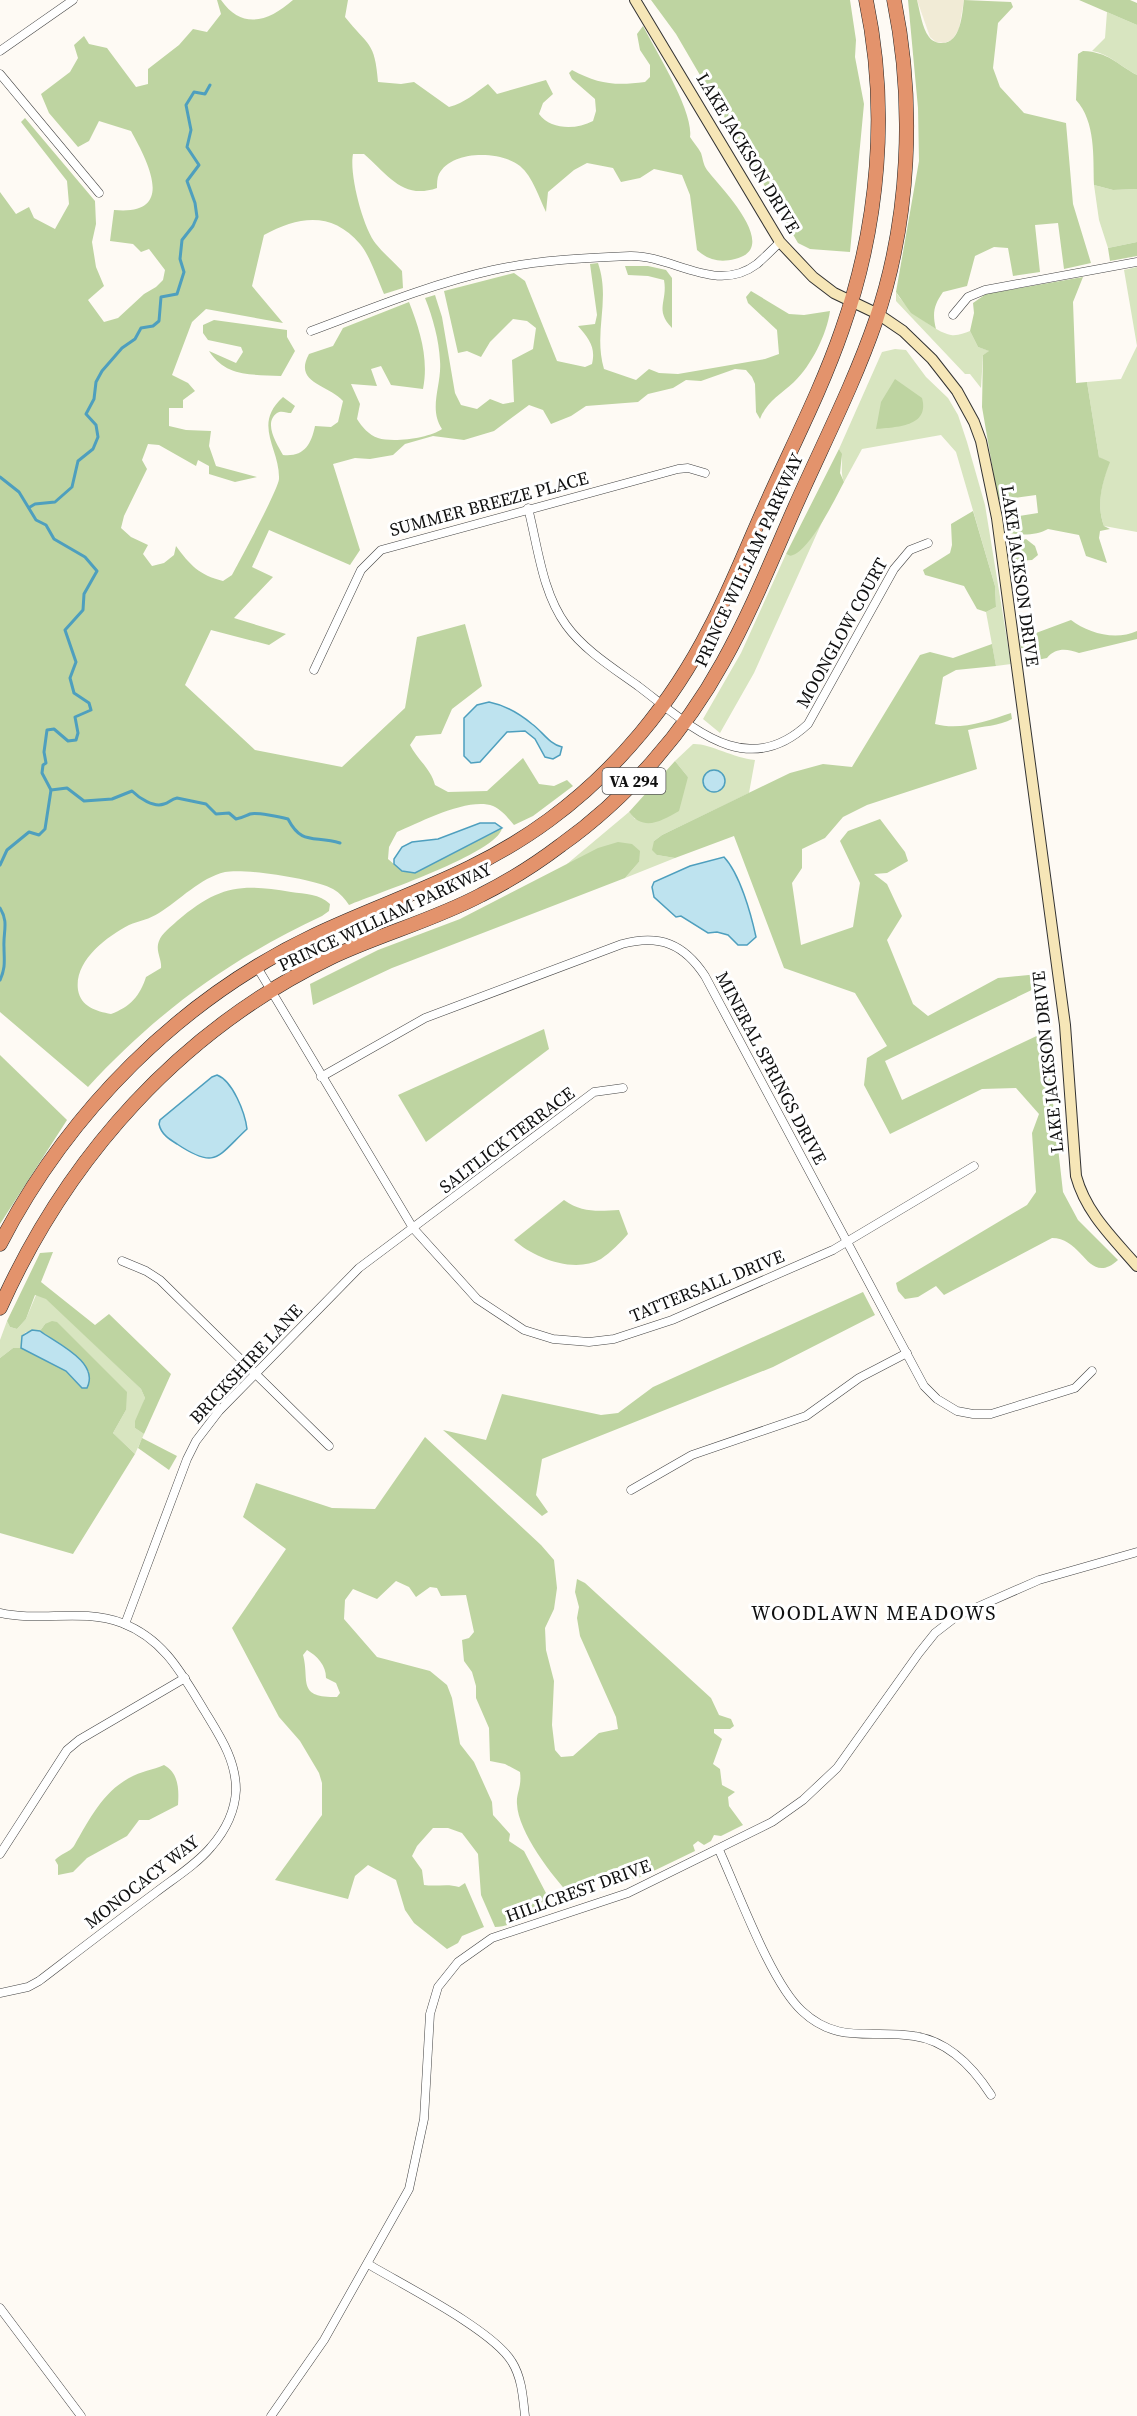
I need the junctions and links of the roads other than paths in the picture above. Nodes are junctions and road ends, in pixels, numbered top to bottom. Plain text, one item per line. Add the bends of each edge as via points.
1 (73, 0) edge
2 (634, 0) edge
3 (866, 0) edge
4 (894, 0) edge
5 (0, 51) edge
6 (0, 74) edge
7 (99, 193) dead end
8 (780, 242) junction
9 (1137, 262) edge
10 (852, 302) junction
11 (878, 314) junction
12 (953, 315) dead end
13 (311, 331) dead end
14 (705, 473) dead end
15 (528, 508) junction
16 (928, 543) dead end
17 (314, 670) dead end
18 (663, 705) junction
19 (685, 721) junction
20 (257, 967) junction
21 (270, 992) junction
22 (321, 1077) junction
23 (623, 1088) dead end
24 (974, 1166) dead end
25 (413, 1228) junction
26 (847, 1242) junction
27 (0, 1244) edge
28 (122, 1261) dead end
29 (1137, 1266) edge
30 (0, 1308) edge
31 (907, 1353) junction
32 (1092, 1371) dead end
33 (254, 1376) junction
34 (329, 1446) dead end
35 (631, 1490) dead end
36 (1137, 1552) edge
37 (0, 1613) edge
38 (124, 1624) junction
39 (185, 1678) junction
40 (719, 1850) junction
41 (0, 1854) edge
42 (0, 1993) edge
43 (991, 2095) dead end
44 (368, 2264) junction
45 (0, 2308) edge
46 (81, 2416) edge
47 (271, 2416) edge
48 (525, 2416) edge

1 - 5 street
2 - 8 street, LAKE JACKSON DRIVE
3 - 10 highway, PRINCE WILLIAM PARKWAY / VA 294 via 876,79 878,155 867,240
4 - 11 highway, PRINCE WILLIAM PARKWAY / VA 294 via 905,88 904,164 896,233
6 - 7 street
8 - 10 street, LAKE JACKSON DRIVE via 813,277
8 - 13 street via 757,264 725,276 705,275 648,257 525,264 484,273
9 - 12 street via 985,290 968,297
10 - 11 street, LAKE JACKSON DRIVE
10 - 18 highway, PRINCE WILLIAM PARKWAY / VA 294 via 831,359 710,629
11 - 19 highway, PRINCE WILLIAM PARKWAY / VA 294 via 752,603 723,662
11 - 29 street, LAKE JACKSON DRIVE via 932,359 967,406 981,441 997,518 1065,1025 1076,1176 1092,1213
14 - 15 street, SUMMER BREEZE PLACE via 678,469
15 - 17 street, SUMMER BREEZE PLACE via 390,546 375,554 361,570
15 - 18 street, MOONGLOW COURT via 549,592 566,625 592,652
16 - 19 street, MOONGLOW COURT via 910,550 894,569 816,713 798,733 775,746 749,749 718,743
18 - 19 street, MOONGLOW COURT
18 - 20 highway, PRINCE WILLIAM PARKWAY / VA 294 via 589,788 512,846 454,878 311,937
19 - 21 highway, PRINCE WILLIAM PARKWAY / VA 294 via 616,799 535,864 480,896 329,959
20 - 21 street, TATTERSALL DRIVE
20 - 27 highway, PRINCE WILLIAM PARKWAY / VA 294 via 167,1032 106,1093 54,1155
21 - 22 street, TATTERSALL DRIVE
21 - 30 highway, PRINCE WILLIAM PARKWAY / VA 294 via 195,1045 112,1128 86,1159 39,1231
22 - 25 street, TATTERSALL DRIVE
22 - 26 street, MINERAL SPRINGS DRIVE via 425,1018 622,944 641,939 668,943 694,960 705,976
23 - 25 street, SALTLICK TERRACE via 594,1092
24 - 26 street, TATTERSALL DRIVE
25 - 26 street, TATTERSALL DRIVE via 450,1272 502,1318 553,1340 589,1342 614,1339 672,1320
25 - 33 street, BRICKSHIRE LANE via 359,1268
26 - 31 street, MINERAL SPRINGS DRIVE
28 - 33 street via 160,1280
31 - 32 street, MINERAL SPRINGS DRIVE via 924,1386 937,1399 957,1411 973,1414 1004,1411 1075,1388
31 - 35 street via 859,1378 806,1416 692,1455
33 - 34 street
33 - 38 street, BRICKSHIRE LANE via 196,1441
36 - 40 street, HILLCREST DRIVE via 1039,1580 957,1616 935,1632 837,1768 820,1785 772,1822
37 - 38 street, MONOCACY WAY via 85,1615
38 - 39 street, MONOCACY WAY via 165,1651
39 - 41 street via 67,1750
39 - 42 street, MONOCACY WAY via 232,1761 234,1803 223,1832 199,1859 39,1982
40 - 43 street via 770,1963 801,2011 842,2033 913,2035 939,2043 957,2055
40 - 44 street, HILLCREST DRIVE via 628,1893 492,1938 469,1951 446,1975 429,2014 424,2120 415,2173
44 - 47 street, HILLCREST DRIVE via 324,2340
44 - 48 street via 496,2343 512,2362 519,2379
45 - 46 street

